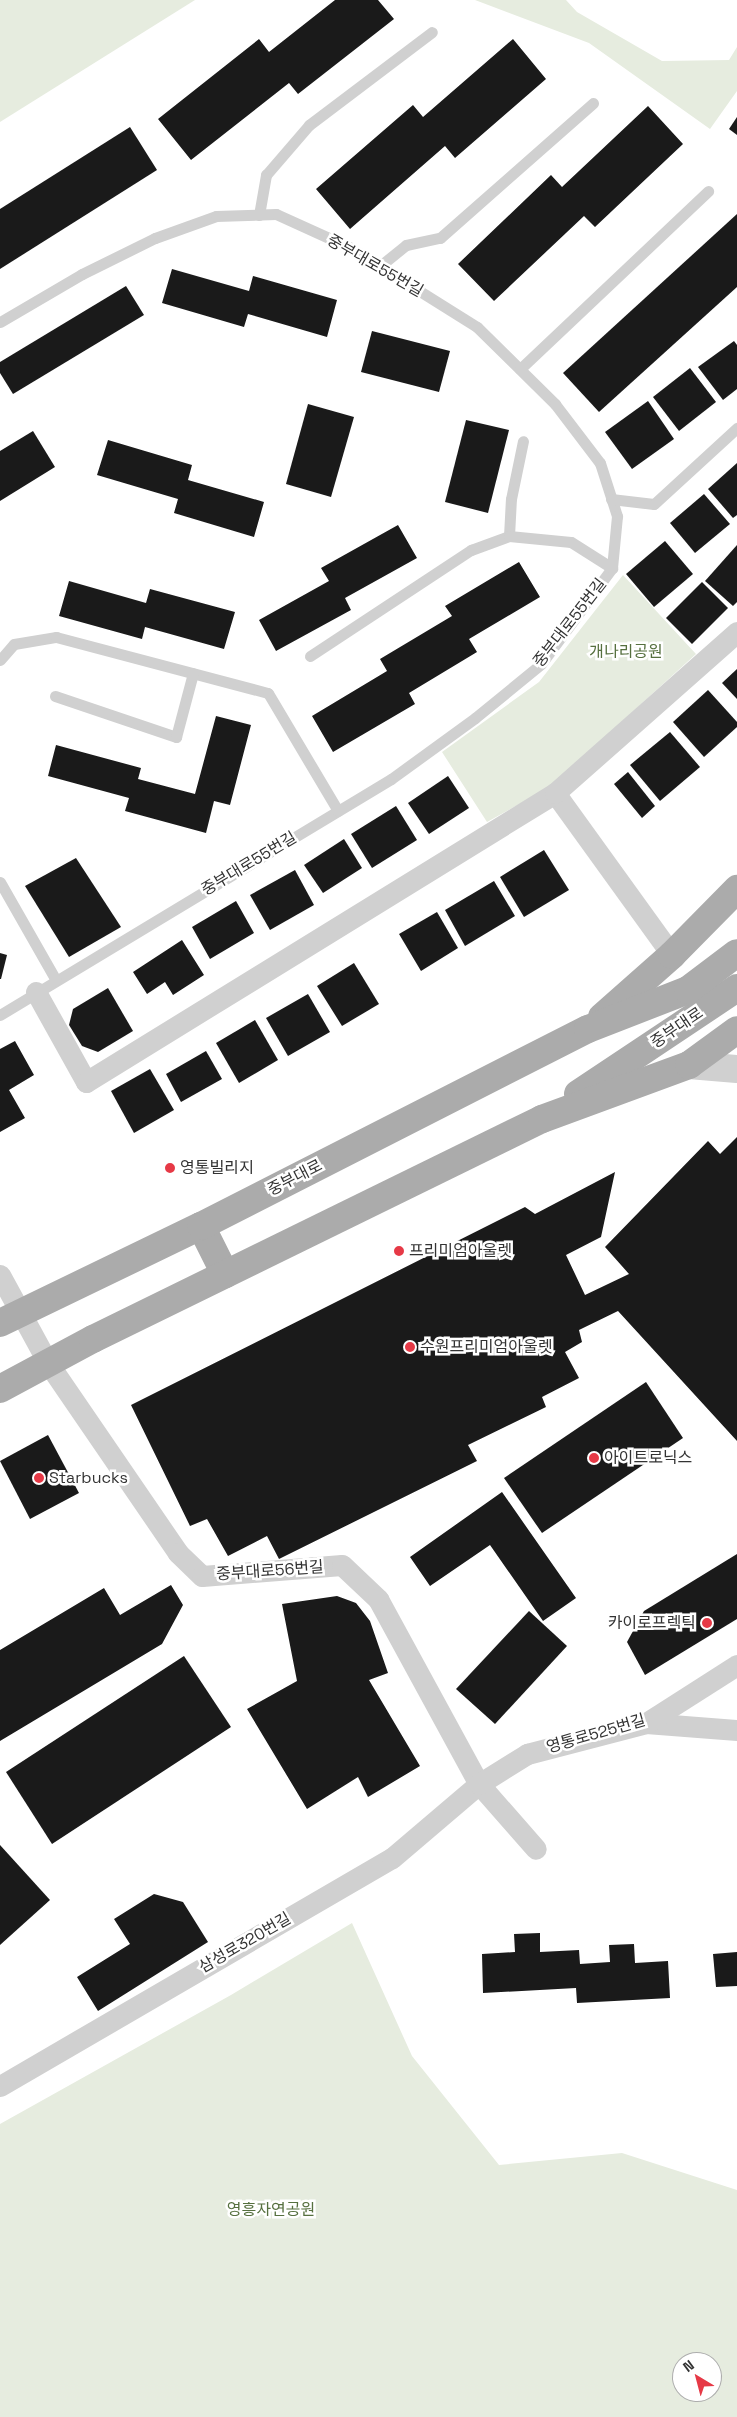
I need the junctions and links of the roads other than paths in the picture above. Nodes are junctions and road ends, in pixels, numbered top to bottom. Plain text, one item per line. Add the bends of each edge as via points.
1 (432, 32) dead end
2 (593, 103) dead end
3 (708, 191) dead end
4 (259, 215) junction
5 (380, 266) junction
6 (0, 322) edge
7 (520, 369) junction
8 (737, 428) edge
9 (523, 441) dead end
10 (611, 499) junction
11 (509, 536) junction
12 (612, 568) junction
13 (737, 632) edge
14 (310, 656) dead end
15 (0, 660) edge
16 (193, 673) junction
17 (55, 696) dead end
18 (555, 793) junction
19 (338, 811) junction
20 (0, 882) edge
21 (737, 889) edge
22 (3, 895) edge
23 (737, 953) edge
24 (672, 956) junction
25 (56, 980) junction
26 (737, 988) edge
27 (36, 992) junction
28 (0, 1015) edge
29 (588, 1029) junction
30 (737, 1030) edge
31 (689, 1065) junction
32 (737, 1070) edge
33 (542, 1119) junction
34 (201, 1226) junction
35 (226, 1274) junction
36 (0, 1275) edge
37 (10, 1317) edge
38 (48, 1363) junction
39 (0, 1389) edge
40 (737, 1666) edge
41 (646, 1722) junction
42 (737, 1730) edge
43 (479, 1784) junction
44 (536, 1849) dead end
45 (0, 2086) edge

1 - 4 lane via 309,125 266,175
2 - 5 lane via 440,238 406,245
3 - 7 lane
4 - 5 lane, 중부대로55번길 via 276,214 351,248
4 - 6 lane, 중부대로55번길 via 216,216 155,238 82,274
5 - 7 lane, 중부대로55번길 via 477,327
7 - 10 lane, 중부대로55번길 via 555,404 600,463
8 - 10 lane via 654,504
9 - 11 lane via 511,499
10 - 12 lane, 중부대로55번길 via 617,516
11 - 12 lane via 570,542
11 - 14 lane via 471,550
12 - 19 lane, 중부대로55번길 via 541,664 399,774
13 - 18 street
15 - 16 lane via 14,644 56,637
16 - 17 lane via 176,737
16 - 19 lane via 268,693
18 - 24 street
18 - 27 street via 86,1082
19 - 25 lane, 중부대로55번길
20 - 22 lane
21 - 24 main road, 중부대로
22 - 25 lane
23 - 29 main road, 중부대로 via 688,990
24 - 29 main road, 중부대로
25 - 27 lane, 중부대로55번길
26 - 33 main road, 중부대로
27 - 28 lane, 중부대로55번길
29 - 34 main road, 중부대로
30 - 31 main road, 중부대로
31 - 32 street
31 - 33 main road, 중부대로
33 - 35 main road, 중부대로
34 - 35 main road
34 - 37 main road, 중부대로
35 - 38 main road, 중부대로
36 - 37 street, 중부대로56번길
37 - 38 street, 중부대로56번길
38 - 39 main road, 중부대로
38 - 43 street, 중부대로56번길 via 178,1553 202,1576 342,1565 378,1599
40 - 41 street, 영통로525번길
41 - 42 street
41 - 43 street, 영통로525번길 via 527,1754
43 - 44 street, 중부대로56번길
43 - 45 street, 삼성로320번길 via 392,1858

